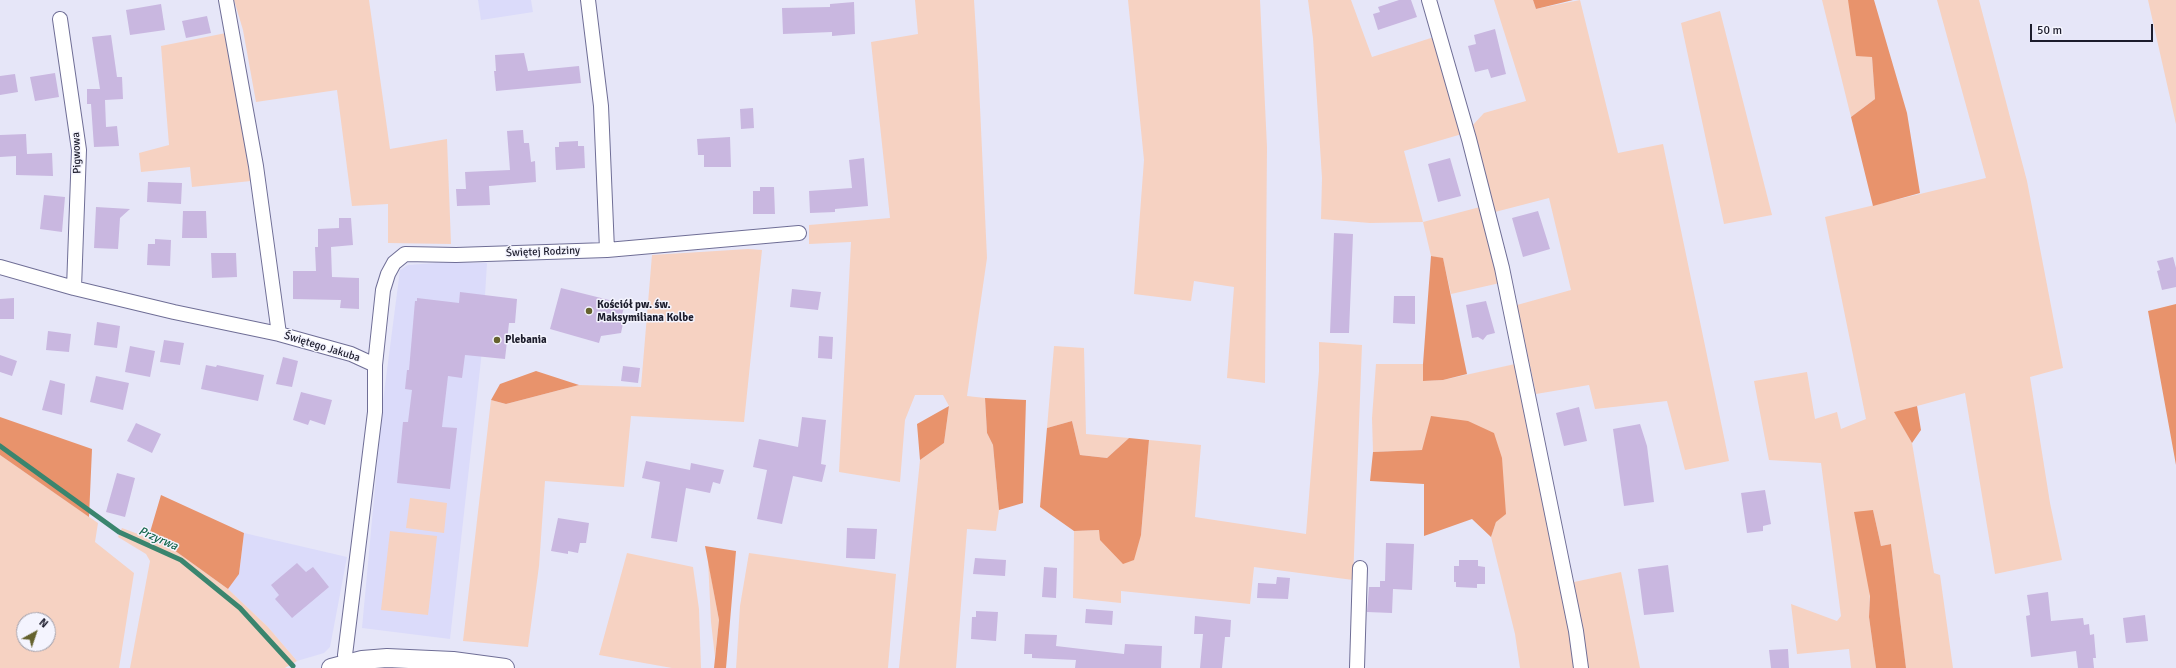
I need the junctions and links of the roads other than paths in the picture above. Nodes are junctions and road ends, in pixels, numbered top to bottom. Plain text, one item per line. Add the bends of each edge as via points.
1 (226, 0) edge
2 (588, 0) edge
3 (1429, 0) edge
4 (60, 19) dead end
5 (799, 232) dead end
6 (607, 250) junction
7 (0, 267) edge
8 (74, 288) junction
9 (278, 334) junction
10 (375, 365) junction
11 (1360, 568) dead end
12 (349, 663) junction
13 (332, 668) edge
14 (504, 668) edge
15 (1357, 668) edge
16 (1580, 668) edge

1 - 9 street via 256,166
2 - 6 street via 601,106
3 - 16 street via 1470,139 1502,268 1576,632
4 - 8 street, Pigwowa via 79,150
5 - 6 street, Świętej Rodziny
6 - 10 street, Świętej Rodziny via 456,255 405,254 394,263 383,290
7 - 8 street, Świętego Jakuba
8 - 9 street, Świętego Jakuba
9 - 10 street, Świętego Jakuba via 352,354
10 - 12 street, Świętego Jakuba via 375,412 345,655
11 - 15 street
12 - 13 street
12 - 14 street via 387,658 418,658 453,660

